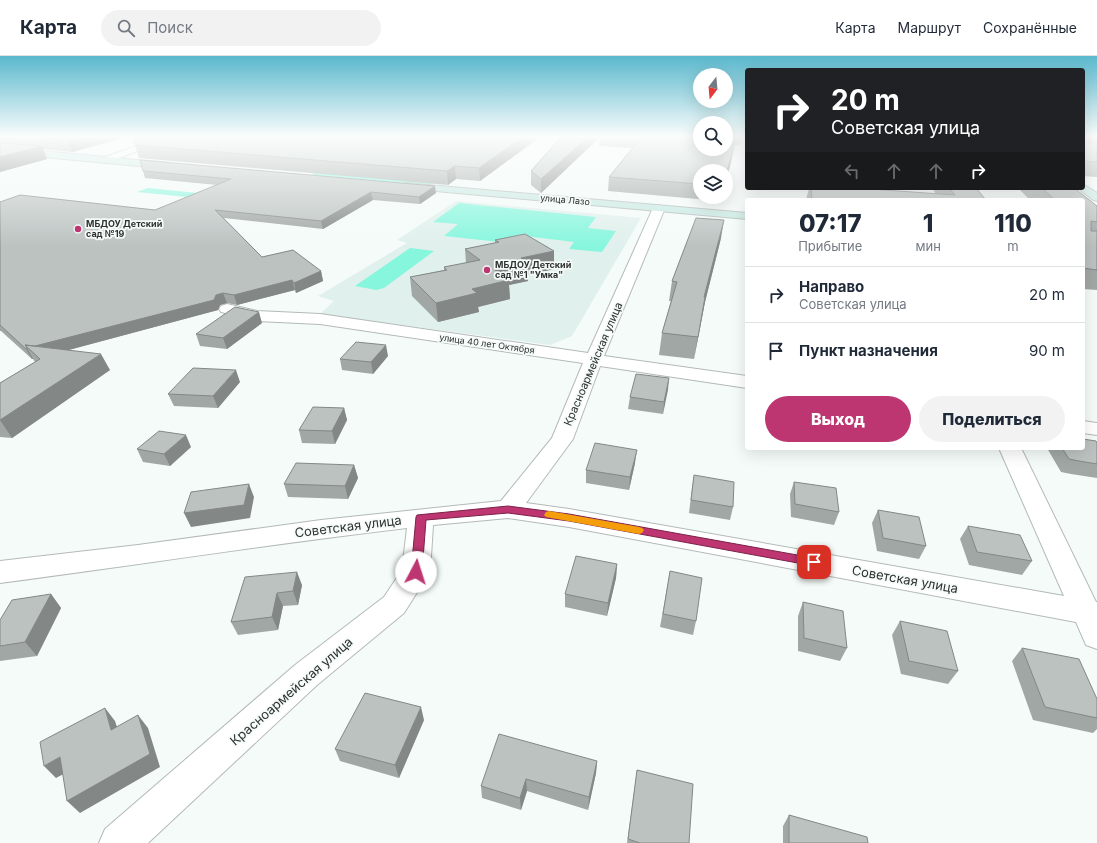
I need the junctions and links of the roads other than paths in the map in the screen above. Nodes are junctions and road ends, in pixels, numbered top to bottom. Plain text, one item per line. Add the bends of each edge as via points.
1 (392, 185) edge
2 (1085, 189) edge
3 (1097, 198) edge
4 (659, 208) junction
5 (745, 216) edge
6 (227, 309) dead end
7 (594, 360) junction
8 (745, 382) edge
9 (1085, 427) edge
10 (1097, 429) edge
11 (1011, 450) edge
12 (508, 510) junction
13 (421, 517) junction
14 (0, 572) edge
15 (1092, 613) edge
16 (1097, 636) edge
17 (119, 843) edge

1 - 4 main road, улица Лазо
2 - 3 main road
4 - 5 main road, улица Лазо
4 - 7 street, Красноармейская улица
6 - 7 street, улица 40 лет Октября via 257,316 320,319
7 - 8 street, улица 40 лет Октября
7 - 12 street, Красноармейская улица via 562,439
9 - 10 street
11 - 15 street
12 - 13 street, Советская улица
12 - 15 street, Советская улица via 569,518
13 - 14 street, Советская улица
13 - 17 street, Красноармейская улица via 416,572 394,605 306,675
15 - 16 street

